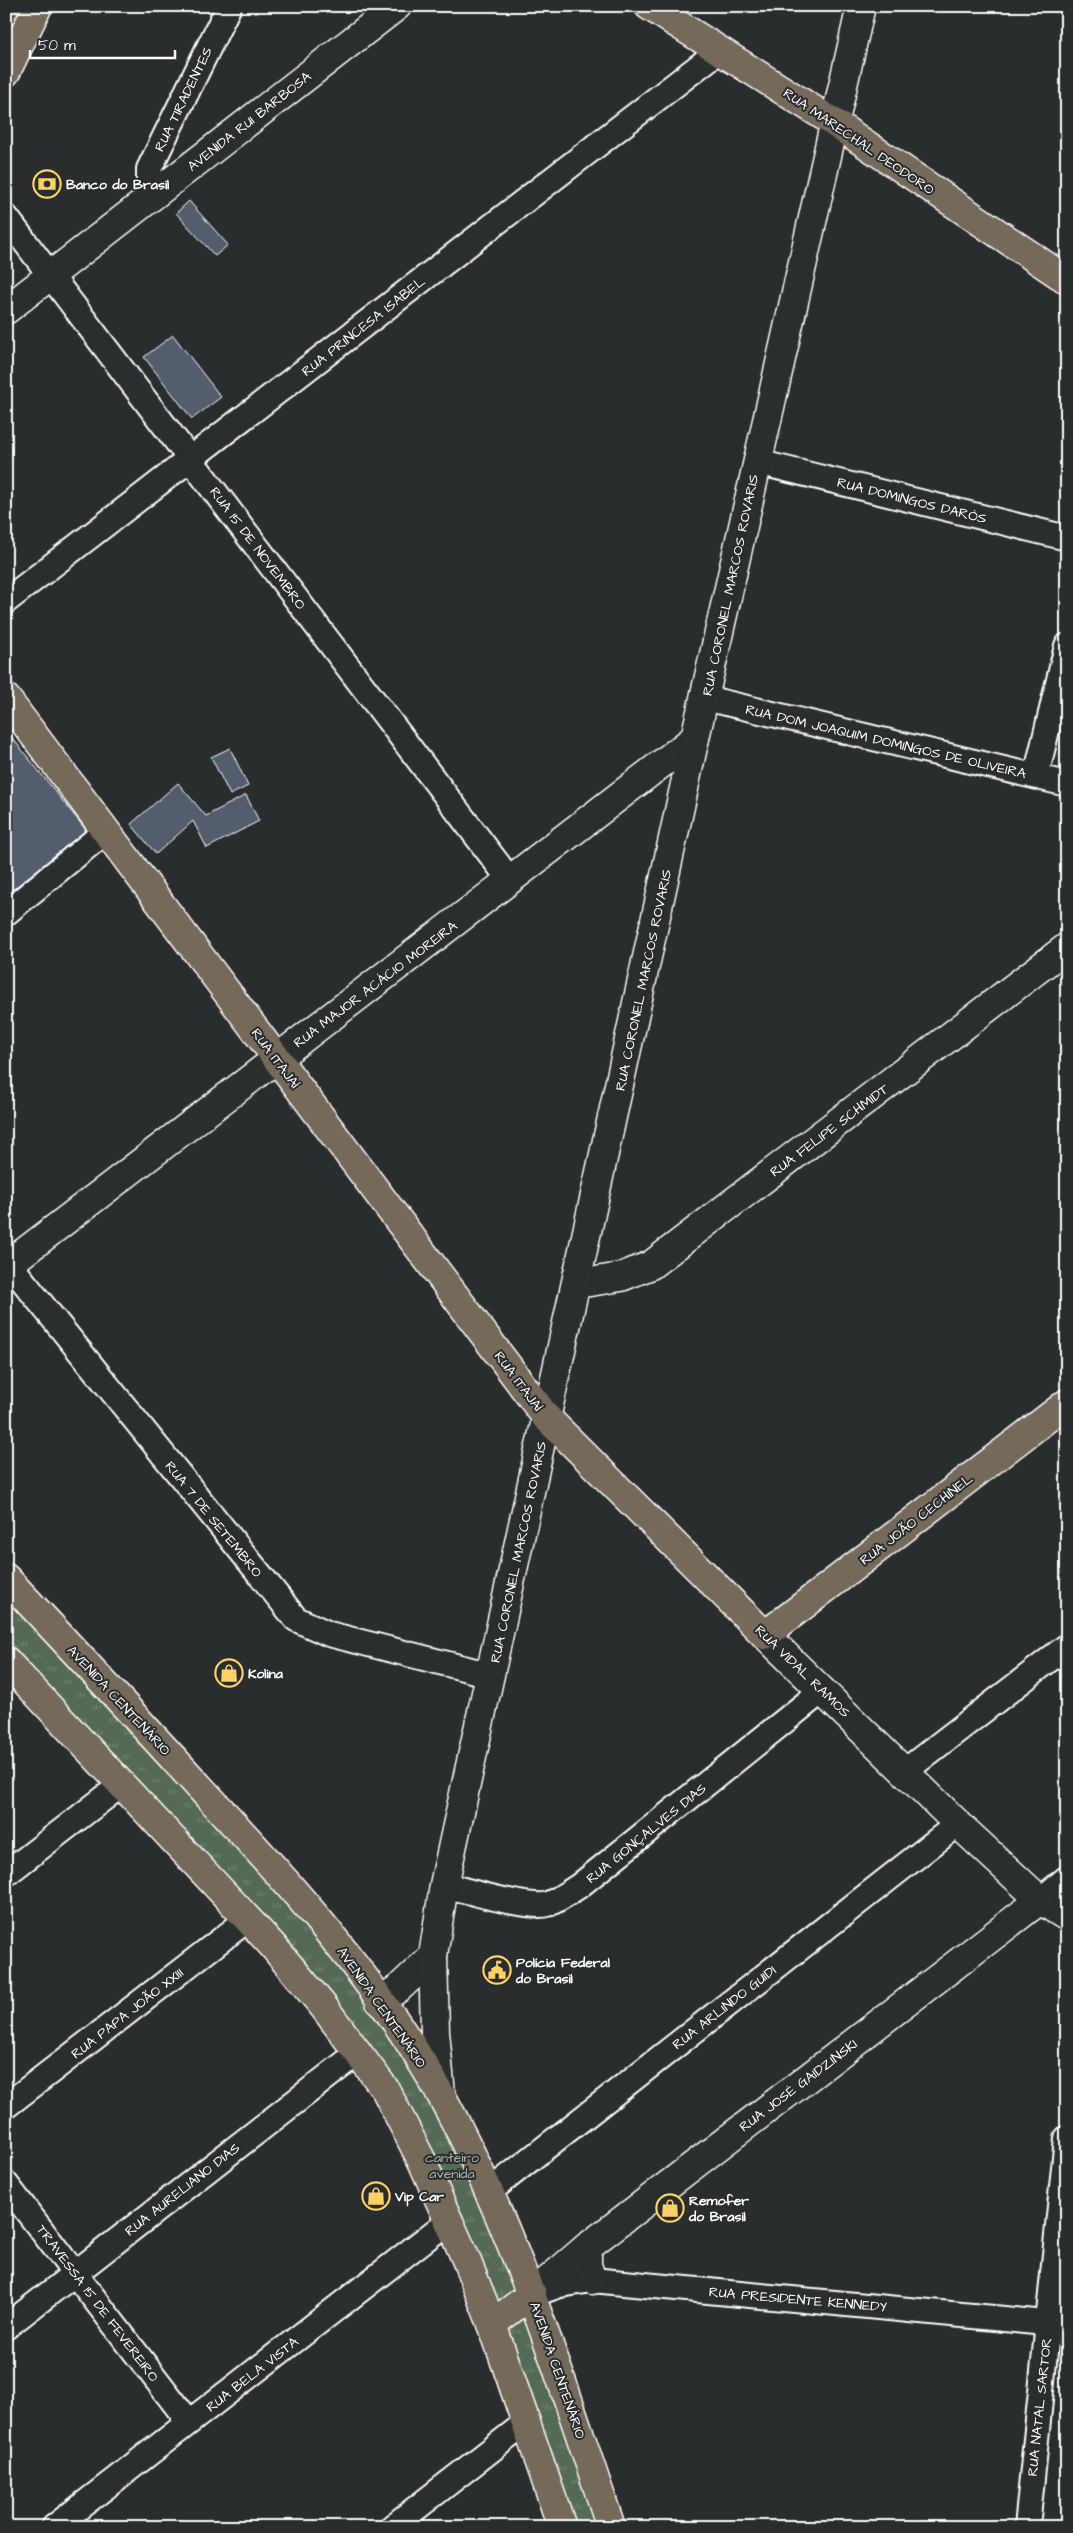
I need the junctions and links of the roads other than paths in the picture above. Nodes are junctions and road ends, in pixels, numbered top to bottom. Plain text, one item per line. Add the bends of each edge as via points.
1 (38, 6) edge
2 (229, 6) edge
3 (397, 6) edge
4 (649, 6) edge
5 (861, 6) edge
6 (720, 50) junction
7 (6, 72) edge
8 (833, 122) junction
9 (156, 193) junction
10 (6, 217) edge
11 (51, 275) junction
12 (1067, 280) edge
13 (6, 310) edge
14 (190, 459) junction
15 (757, 462) junction
16 (1067, 538) edge
17 (6, 601) edge
18 (1067, 646) edge
19 (6, 698) edge
20 (705, 698) junction
21 (695, 738) junction
22 (1036, 776) junction
23 (1067, 784) edge
24 (106, 831) junction
25 (510, 880) junction
26 (6, 913) edge
27 (1067, 948) edge
28 (277, 1059) junction
29 (7, 1263) edge
30 (577, 1284) junction
31 (1067, 1403) edge
32 (546, 1417) junction
33 (6, 1578) edge
34 (766, 1635) junction
35 (1067, 1646) edge
36 (6, 1661) edge
37 (491, 1675) junction
38 (823, 1690) junction
39 (905, 1770) junction
40 (121, 1785) junction
41 (958, 1824) junction
42 (6, 1874) edge
43 (1067, 1878) edge
44 (444, 1885) junction
45 (1040, 1900) junction
46 (1067, 1917) edge
47 (248, 1919) junction
48 (433, 1956) junction
49 (380, 2001) junction
50 (359, 2052) junction
51 (440, 2094) junction
52 (6, 2106) edge
53 (1067, 2138) edge
54 (6, 2184) edge
55 (490, 2191) junction
56 (450, 2220) junction
57 (587, 2247) junction
58 (75, 2273) junction
59 (592, 2280) junction
60 (532, 2294) junction
61 (492, 2324) junction
62 (1057, 2324) edge
63 (6, 2327) edge
64 (189, 2422) junction
65 (527, 2422) junction
66 (54, 2527) edge
67 (392, 2527) edge
68 (562, 2527) edge
69 (611, 2527) edge
70 (1027, 2527) edge

1 - 7 main road
2 - 9 street, RUA TIRADENTES via 149,169 149,183
3 - 9 main road, AVENIDA RUI BARBOSA
4 - 6 main road, RUA MARECHAL DEODORO
5 - 8 main road, RUA CORONEL MARCOS ROVARIS
6 - 8 main road, RUA MARECHAL DEODORO
6 - 14 street, RUA PRINCESA ISABEL
8 - 12 main road, RUA MARECHAL DEODORO
8 - 15 main road, RUA CORONEL MARCOS ROVARIS
9 - 11 main road, AVENIDA RUI BARBOSA
10 - 11 street, RUA 15 DE NOVEMBRO
11 - 13 main road, AVENIDA RUI BARBOSA
11 - 14 street, RUA 15 DE NOVEMBRO
14 - 17 street, RUA PRINCESA ISABEL
14 - 25 street, RUA 15 DE NOVEMBRO
15 - 16 street, RUA DOMINGOS DARÓS
15 - 20 main road, RUA CORONEL MARCOS ROVARIS
18 - 22 street
19 - 24 main road, RUA ITAJAÍ
20 - 21 main road, RUA CORONEL MARCOS ROVARIS
20 - 22 street, RUA DOM JOAQUIM DOMINGOS DE OLIVEIRA
21 - 25 main road, RUA MAJOR ACÁCIO MOREIRA
21 - 30 main road, RUA CORONEL MARCOS ROVARIS
22 - 23 street, RUA DOM JOAQUIM DOMINGOS DE OLIVEIRA
24 - 26 street
24 - 28 main road, RUA ITAJAÍ
25 - 28 main road, RUA MAJOR ACÁCIO MOREIRA
27 - 30 main road, RUA FELIPE SCHMIDT via 651,1265 620,1277
28 - 29 main road, RUA MAJOR ACÁCIO MOREIRA
28 - 32 main road, RUA ITAJAÍ
29 - 37 street, RUA 7 DE SETEMBRO via 296,1619 329,1634
30 - 32 main road, RUA CORONEL MARCOS ROVARIS
31 - 34 main road, RUA JOÃO CECHINEL
32 - 34 main road, RUA VIDAL RAMOS
32 - 37 main road, RUA CORONEL MARCOS ROVARIS
33 - 49 main road, AVENIDA CENTENÁRIO via 253,1845 332,1936
34 - 38 main road, RUA VIDAL RAMOS
35 - 39 street
36 - 40 main road
37 - 44 main road, RUA CORONEL MARCOS ROVARIS
38 - 39 main road, RUA VIDAL RAMOS
38 - 44 street, RUA GONÇALVES DIAS via 579,1886 548,1904 523,1903
39 - 41 main road, RUA VIDAL RAMOS
40 - 42 street
40 - 47 main road
41 - 45 main road, RUA VIDAL RAMOS
41 - 55 street, RUA ARLINDO GUIDI
43 - 45 street, RUA JOSÉ GAIDZINSKI
44 - 48 main road, RUA CORONEL MARCOS ROVARIS
45 - 46 main road, RUA VIDAL RAMOS
45 - 57 main road, RUA JOSÉ GAIDZINSKI
47 - 50 main road
47 - 52 street, RUA PAPA JOÃO XXIII
48 - 49 main road
48 - 51 main road, RUA CORONEL MARCOS ROVARIS
49 - 51 main road, AVENIDA CENTENÁRIO
50 - 56 main road via 385,2089
50 - 58 street, RUA AURELIANO DIAS
51 - 55 main road, AVENIDA CENTENÁRIO
53 - 62 street, RUA NATAL SARTOR
54 - 58 street, TRAVESSA 15 DE FEVEREIRO
55 - 60 main road, AVENIDA CENTENÁRIO
56 - 61 main road
56 - 64 street, RUA BELA VISTA
57 - 59 main road via 586,2265
57 - 60 main road, RUA JOSÉ GAIDZINSKI
58 - 63 street, RUA AURELIANO DIAS
58 - 64 street, TRAVESSA 15 DE FEVEREIRO
59 - 60 street, RUA PRESIDENTE KENNEDY
59 - 62 street, RUA PRESIDENTE KENNEDY
60 - 61 main road
60 - 69 main road, AVENIDA CENTENÁRIO
61 - 65 main road
62 - 70 street, RUA NATAL SARTOR
64 - 66 street, RUA BELA VISTA
65 - 67 street
65 - 68 main road

